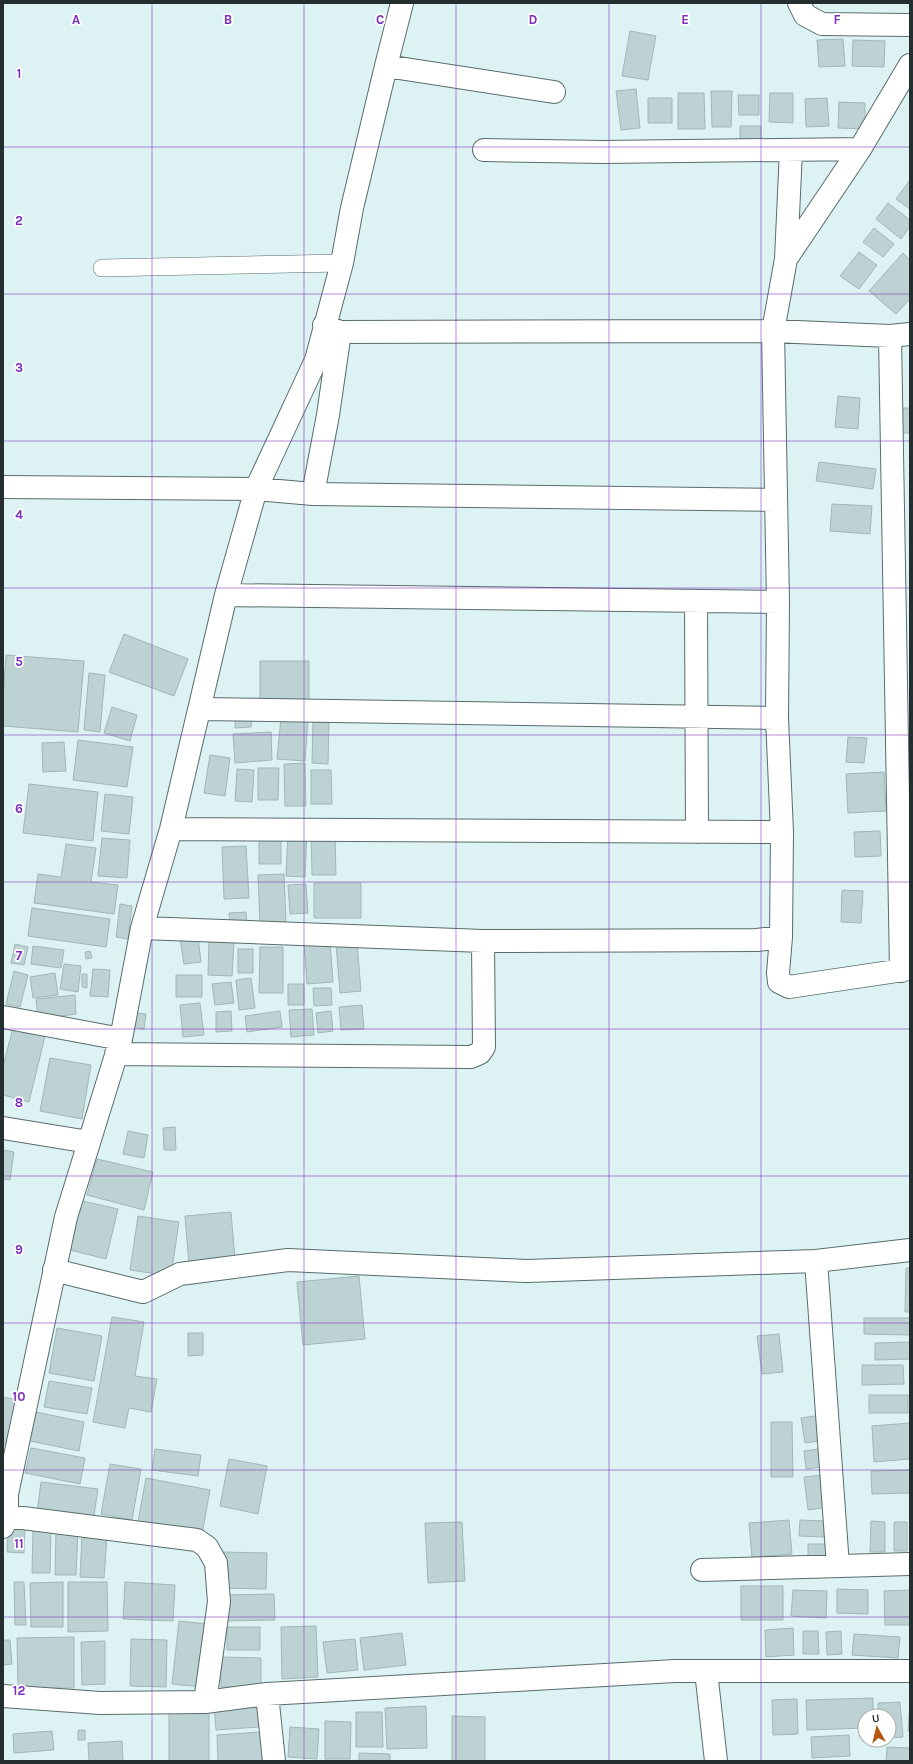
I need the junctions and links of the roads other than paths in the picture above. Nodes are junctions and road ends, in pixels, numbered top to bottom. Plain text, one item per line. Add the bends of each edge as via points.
1 (402, 3) edge
2 (799, 3) edge
3 (910, 25) edge
4 (910, 65) edge
5 (386, 66) junction
6 (554, 92) dead end
7 (860, 149) junction
8 (484, 150) dead end
9 (791, 150) junction
10 (786, 259) junction
11 (342, 263) junction
12 (102, 268) dead end
13 (332, 329) junction
14 (773, 331) junction
15 (900, 335) edge
16 (3, 487) edge
17 (256, 489) junction
18 (313, 494) junction
19 (776, 500) junction
20 (226, 595) junction
21 (696, 602) junction
22 (778, 602) junction
23 (200, 709) junction
24 (696, 718) junction
25 (777, 718) junction
26 (171, 829) junction
27 (697, 832) junction
28 (782, 832) junction
29 (142, 928) junction
30 (781, 937) junction
31 (483, 942) junction
32 (906, 970) edge
33 (3, 1017) edge
34 (118, 1046) junction
35 (3, 1128) edge
36 (89, 1142) junction
37 (910, 1250) edge
38 (816, 1261) junction
39 (54, 1270) junction
40 (5, 1522) edge
41 (910, 1564) edge
42 (838, 1566) junction
43 (702, 1570) dead end
44 (706, 1671) junction
45 (910, 1671) edge
46 (267, 1694) junction
47 (3, 1696) edge
48 (205, 1702) junction
49 (274, 1761) edge
50 (716, 1761) edge

1 - 5 street
2 - 3 street via 805,15 822,24
4 - 7 street
5 - 6 street
5 - 11 street via 352,208
7 - 9 street
7 - 10 street
8 - 9 street
9 - 10 street
10 - 14 street
11 - 12 lane
11 - 13 street
13 - 14 street
13 - 17 street
13 - 18 street via 328,415
14 - 15 street
14 - 19 street
15 - 32 street
16 - 17 street
17 - 18 street
17 - 20 street
18 - 19 street
19 - 22 street
20 - 21 street
20 - 23 street
21 - 22 street
21 - 24 street
22 - 25 street
23 - 24 street
23 - 26 street
24 - 25 street
24 - 27 street
25 - 28 street
26 - 27 street
26 - 29 street
27 - 28 street
28 - 30 street
29 - 31 street
29 - 34 street
30 - 31 street via 757,940
30 - 32 street via 778,973 780,982 789,987
31 - 34 street via 484,1047 480,1053 471,1057
33 - 34 street
34 - 36 street
35 - 36 street
36 - 39 street via 66,1217
37 - 38 street
38 - 39 street via 527,1271 288,1260 180,1274 143,1292
38 - 42 street
39 - 40 street via 7,1494
40 - 48 street via 197,1540 208,1547 216,1563 219,1602
41 - 42 street
42 - 43 street
44 - 45 street
44 - 46 street
44 - 50 street
46 - 48 street
46 - 49 street
47 - 48 street via 100,1703

